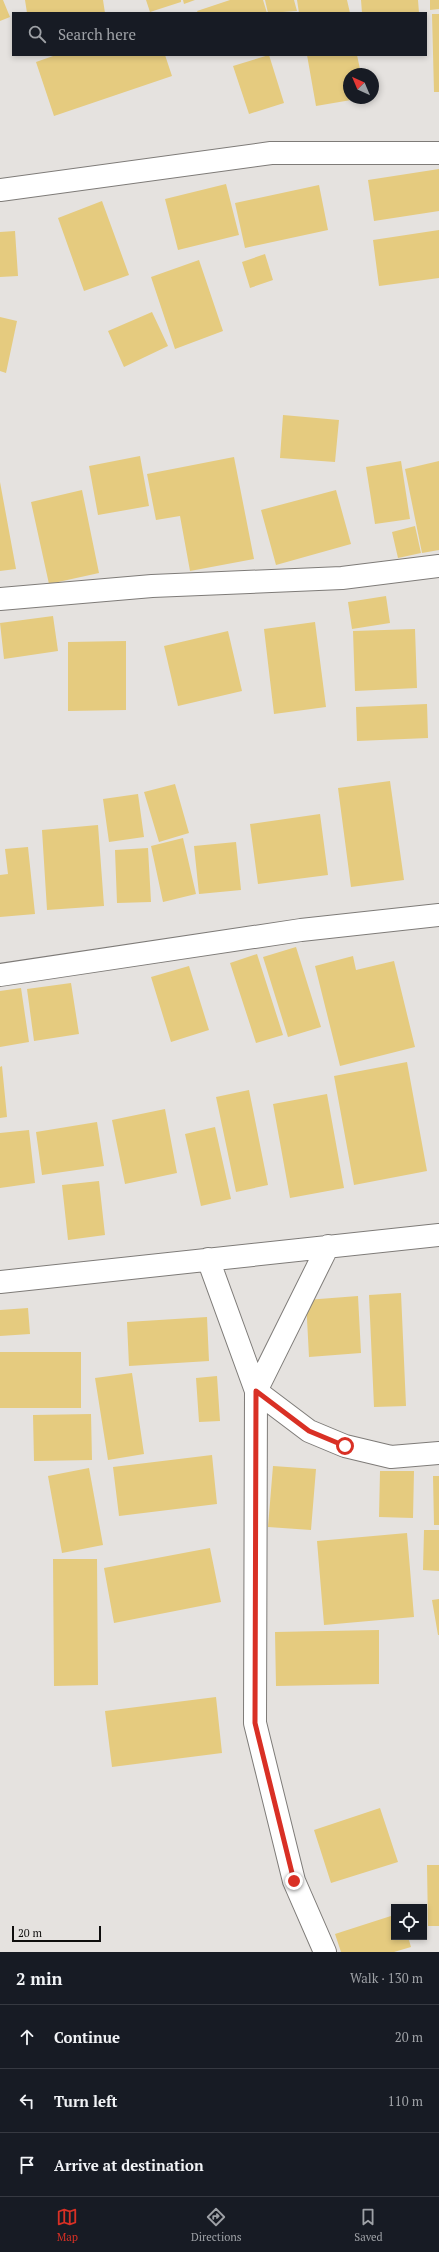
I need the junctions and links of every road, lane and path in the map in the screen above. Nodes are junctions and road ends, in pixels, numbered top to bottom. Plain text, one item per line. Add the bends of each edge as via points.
1 (439, 153) edge
2 (0, 190) edge
3 (439, 566) edge
4 (0, 598) edge
5 (439, 915) edge
6 (0, 974) edge
7 (439, 1235) edge
8 (328, 1246) junction
9 (208, 1258) junction
10 (0, 1282) edge
11 (256, 1391) junction
12 (439, 1453) edge
13 (325, 1952) edge

1 - 2 street via 271,153
3 - 4 street via 342,578 152,586
5 - 6 street via 301,930
7 - 8 street
8 - 9 street
8 - 11 street
9 - 10 street
9 - 11 street
11 - 12 street via 309,1431 345,1446 392,1456
11 - 13 street via 255,1723 294,1881

